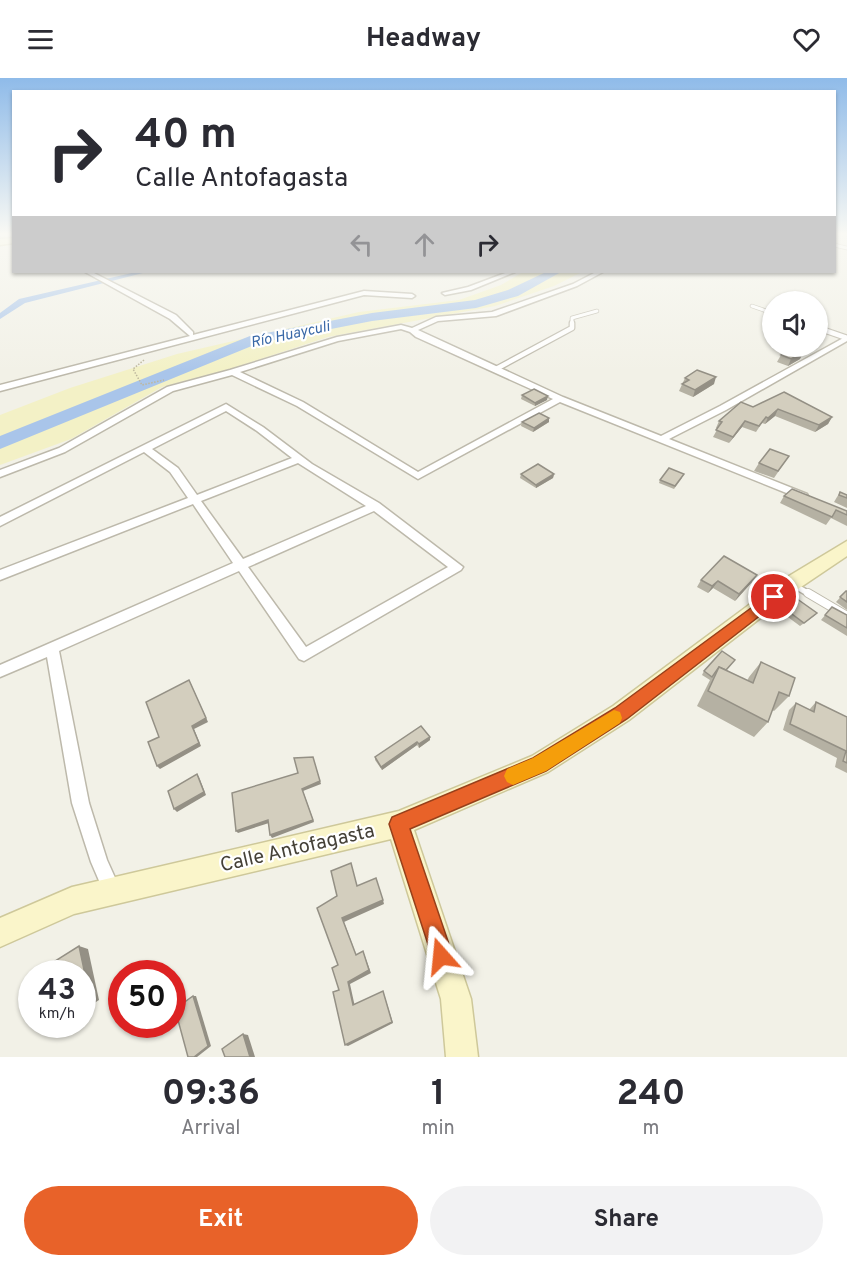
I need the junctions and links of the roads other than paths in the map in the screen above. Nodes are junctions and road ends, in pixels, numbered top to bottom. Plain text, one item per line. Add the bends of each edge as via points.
1 (104, 281) edge
2 (490, 281) edge
3 (583, 281) edge
4 (445, 293) dead end
5 (412, 296) dead end
6 (752, 306) dead end
7 (762, 310) edge
8 (597, 311) dead end
9 (413, 330) junction
10 (828, 331) edge
11 (190, 334) dead end
12 (847, 338) edge
13 (496, 369) junction
14 (232, 372) junction
15 (0, 388) edge
16 (560, 399) junction
17 (662, 439) junction
18 (146, 449) junction
19 (299, 459) junction
20 (0, 474) edge
21 (195, 499) junction
22 (814, 501) edge
23 (375, 506) junction
24 (0, 522) edge
25 (847, 547) edge
26 (241, 565) junction
27 (0, 575) edge
28 (791, 584) junction
29 (847, 616) edge
30 (52, 648) junction
31 (0, 671) edge
32 (399, 824) junction
33 (112, 891) junction
34 (0, 933) edge
35 (462, 1057) edge

1 - 11 street via 173,317
2 - 4 street
3 - 9 street via 493,314 436,319
5 - 15 street via 364,293
6 - 7 lane
8 - 13 lane via 572,318 572,328
9 - 13 street
9 - 14 street via 401,327 337,339
10 - 12 lane
12 - 17 street
13 - 16 street
14 - 16 street via 300,404 418,476
14 - 20 street via 170,389 62,450
16 - 17 street
17 - 22 street
18 - 19 street via 226,407
18 - 21 street via 174,470
18 - 24 street
19 - 21 street
19 - 23 street
21 - 26 street
21 - 27 street
23 - 26 street
23 - 26 street via 456,567 304,655
25 - 28 main road, Calle Antofagasta
26 - 30 street
28 - 29 lane
28 - 32 main road, Calle Antofagasta via 621,713 540,764
30 - 31 street
30 - 33 street via 83,816 96,860
32 - 33 main road, Calle Antofagasta
32 - 35 main road via 456,999
33 - 34 main road, Calle Antofagasta via 72,901

